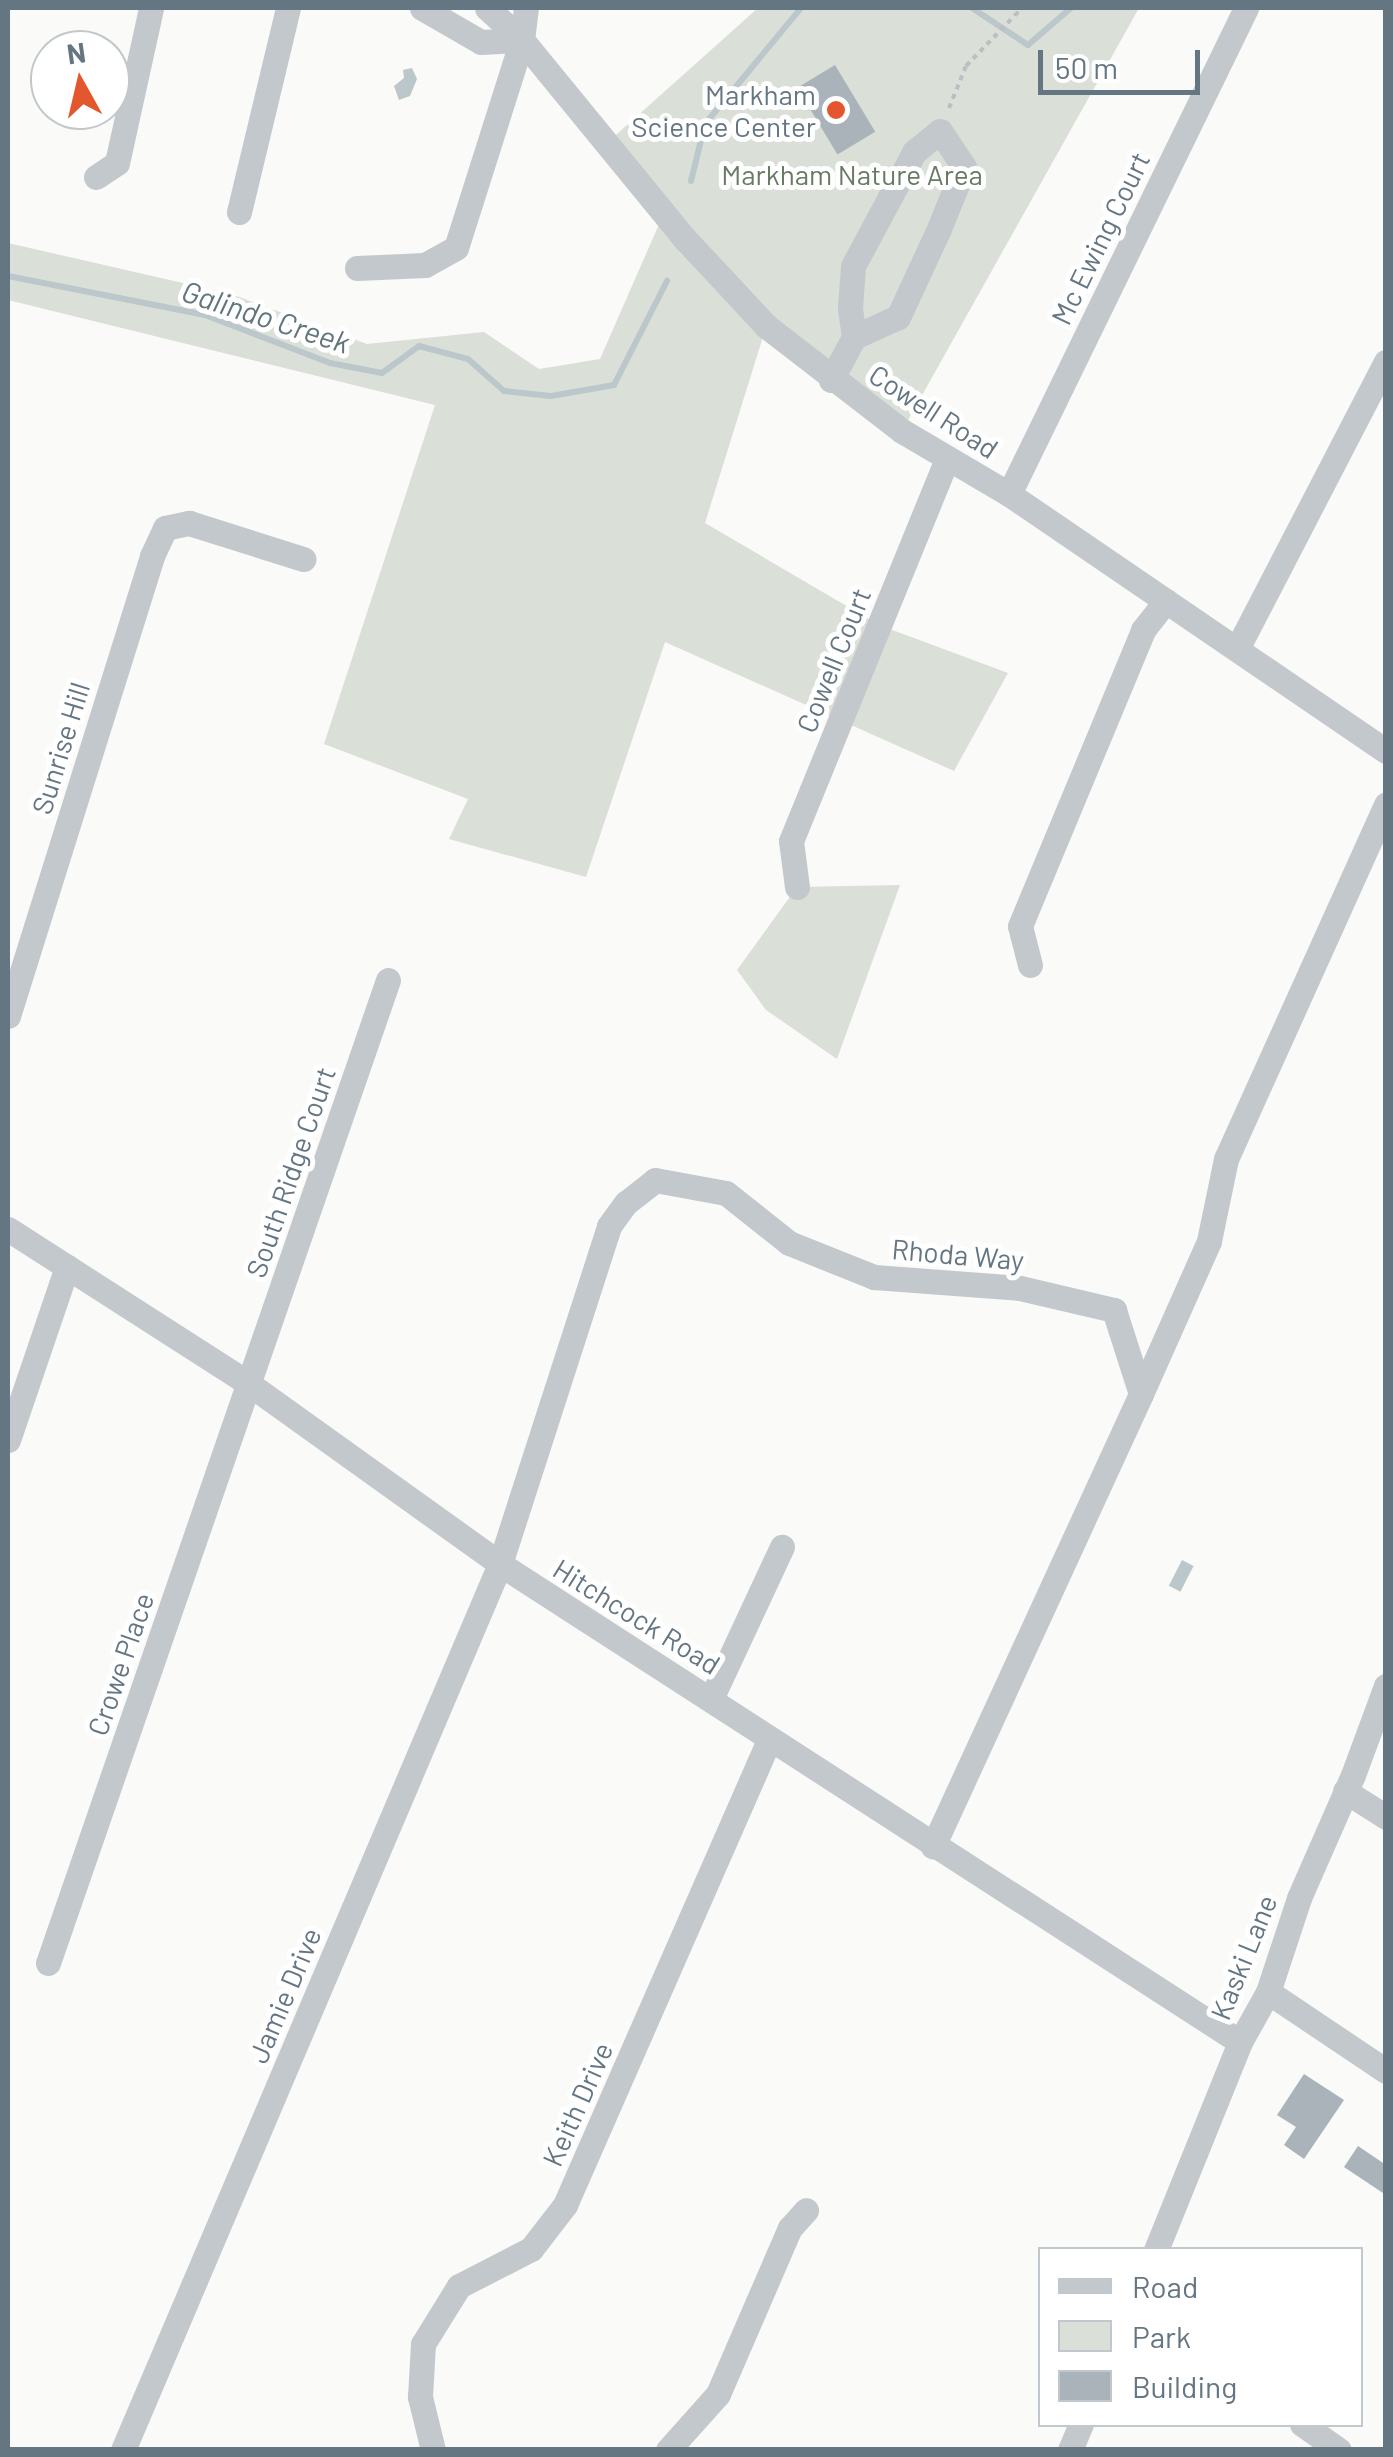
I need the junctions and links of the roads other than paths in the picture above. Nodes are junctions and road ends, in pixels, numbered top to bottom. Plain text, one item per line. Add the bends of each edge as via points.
1 (151, 8) edge
2 (288, 8) edge
3 (422, 8) edge
4 (487, 8) edge
5 (526, 8) edge
6 (1246, 8) edge
7 (522, 40) junction
8 (96, 177) dead end
9 (238, 212) dead end
10 (357, 268) dead end
11 (854, 337) junction
12 (1386, 362) edge
13 (831, 380) junction
14 (947, 459) junction
15 (1009, 494) junction
16 (303, 559) dead end
17 (1166, 602) junction
18 (1238, 647) junction
19 (1386, 751) edge
20 (1386, 804) edge
21 (797, 887) dead end
22 (1030, 965) dead end
23 (388, 980) dead end
24 (8, 1016) edge
25 (8, 1229) edge
26 (67, 1267) junction
27 (249, 1384) junction
28 (1140, 1394) junction
29 (8, 1440) edge
30 (782, 1547) dead end
31 (500, 1564) junction
32 (1386, 1686) edge
33 (712, 1698) junction
34 (769, 1740) junction
35 (1345, 1791) junction
36 (1386, 1817) edge
37 (932, 1846) junction
38 (48, 1963) dead end
39 (1268, 1992) junction
40 (1240, 2042) junction
41 (1386, 2071) edge
42 (806, 2210) dead end
43 (1157, 2247) edge
44 (1306, 2427) edge
45 (123, 2450) edge
46 (433, 2450) edge
47 (668, 2450) edge
48 (1339, 2450) edge

1 - 8 street via 117,164
2 - 9 street
3 - 7 street via 480,42
4 - 7 street, Cowell Road
5 - 7 street
6 - 15 street, Mc Ewing Court
7 - 10 street via 456,248 425,265
7 - 13 street, Cowell Road via 685,239 766,326
11 - 11 street via 854,266 914,152 940,131 964,166 944,215 898,317
11 - 13 street
12 - 18 street
13 - 14 street, Cowell Road
14 - 15 street, Cowell Road
14 - 21 street, Cowell Court via 791,841
15 - 17 street, Cowell Road
16 - 24 street, Sunrise Hill via 189,523 165,528
17 - 18 street, Cowell Road
17 - 22 street via 1142,630 1020,926
18 - 19 street, Cowell Road
20 - 28 street via 1218,1184 1210,1241
23 - 27 street, South Ridge Court
25 - 26 street, Hitchcock Road
26 - 27 street, Hitchcock Road
26 - 29 street
27 - 31 street, Hitchcock Road
27 - 38 street, Crowe Place
28 - 31 street, Rhoda Way via 1114,1310 1020,1288 874,1277 789,1243 726,1194 654,1180 608,1226
28 - 37 street
30 - 33 street
31 - 33 street, Hitchcock Road
31 - 45 street, Jamie Drive
32 - 35 street, Kaski Lane
33 - 34 street, Hitchcock Road
34 - 37 street, Hitchcock Road
34 - 46 street, Keith Drive via 565,2205 531,2249 459,2286 423,2344 420,2397
35 - 36 street
35 - 39 street, Kaski Lane
37 - 40 street, Hitchcock Road
39 - 40 street, Kaski Lane
39 - 41 street
40 - 43 street, Kaski Lane
42 - 47 street via 790,2228 718,2394
44 - 48 street

